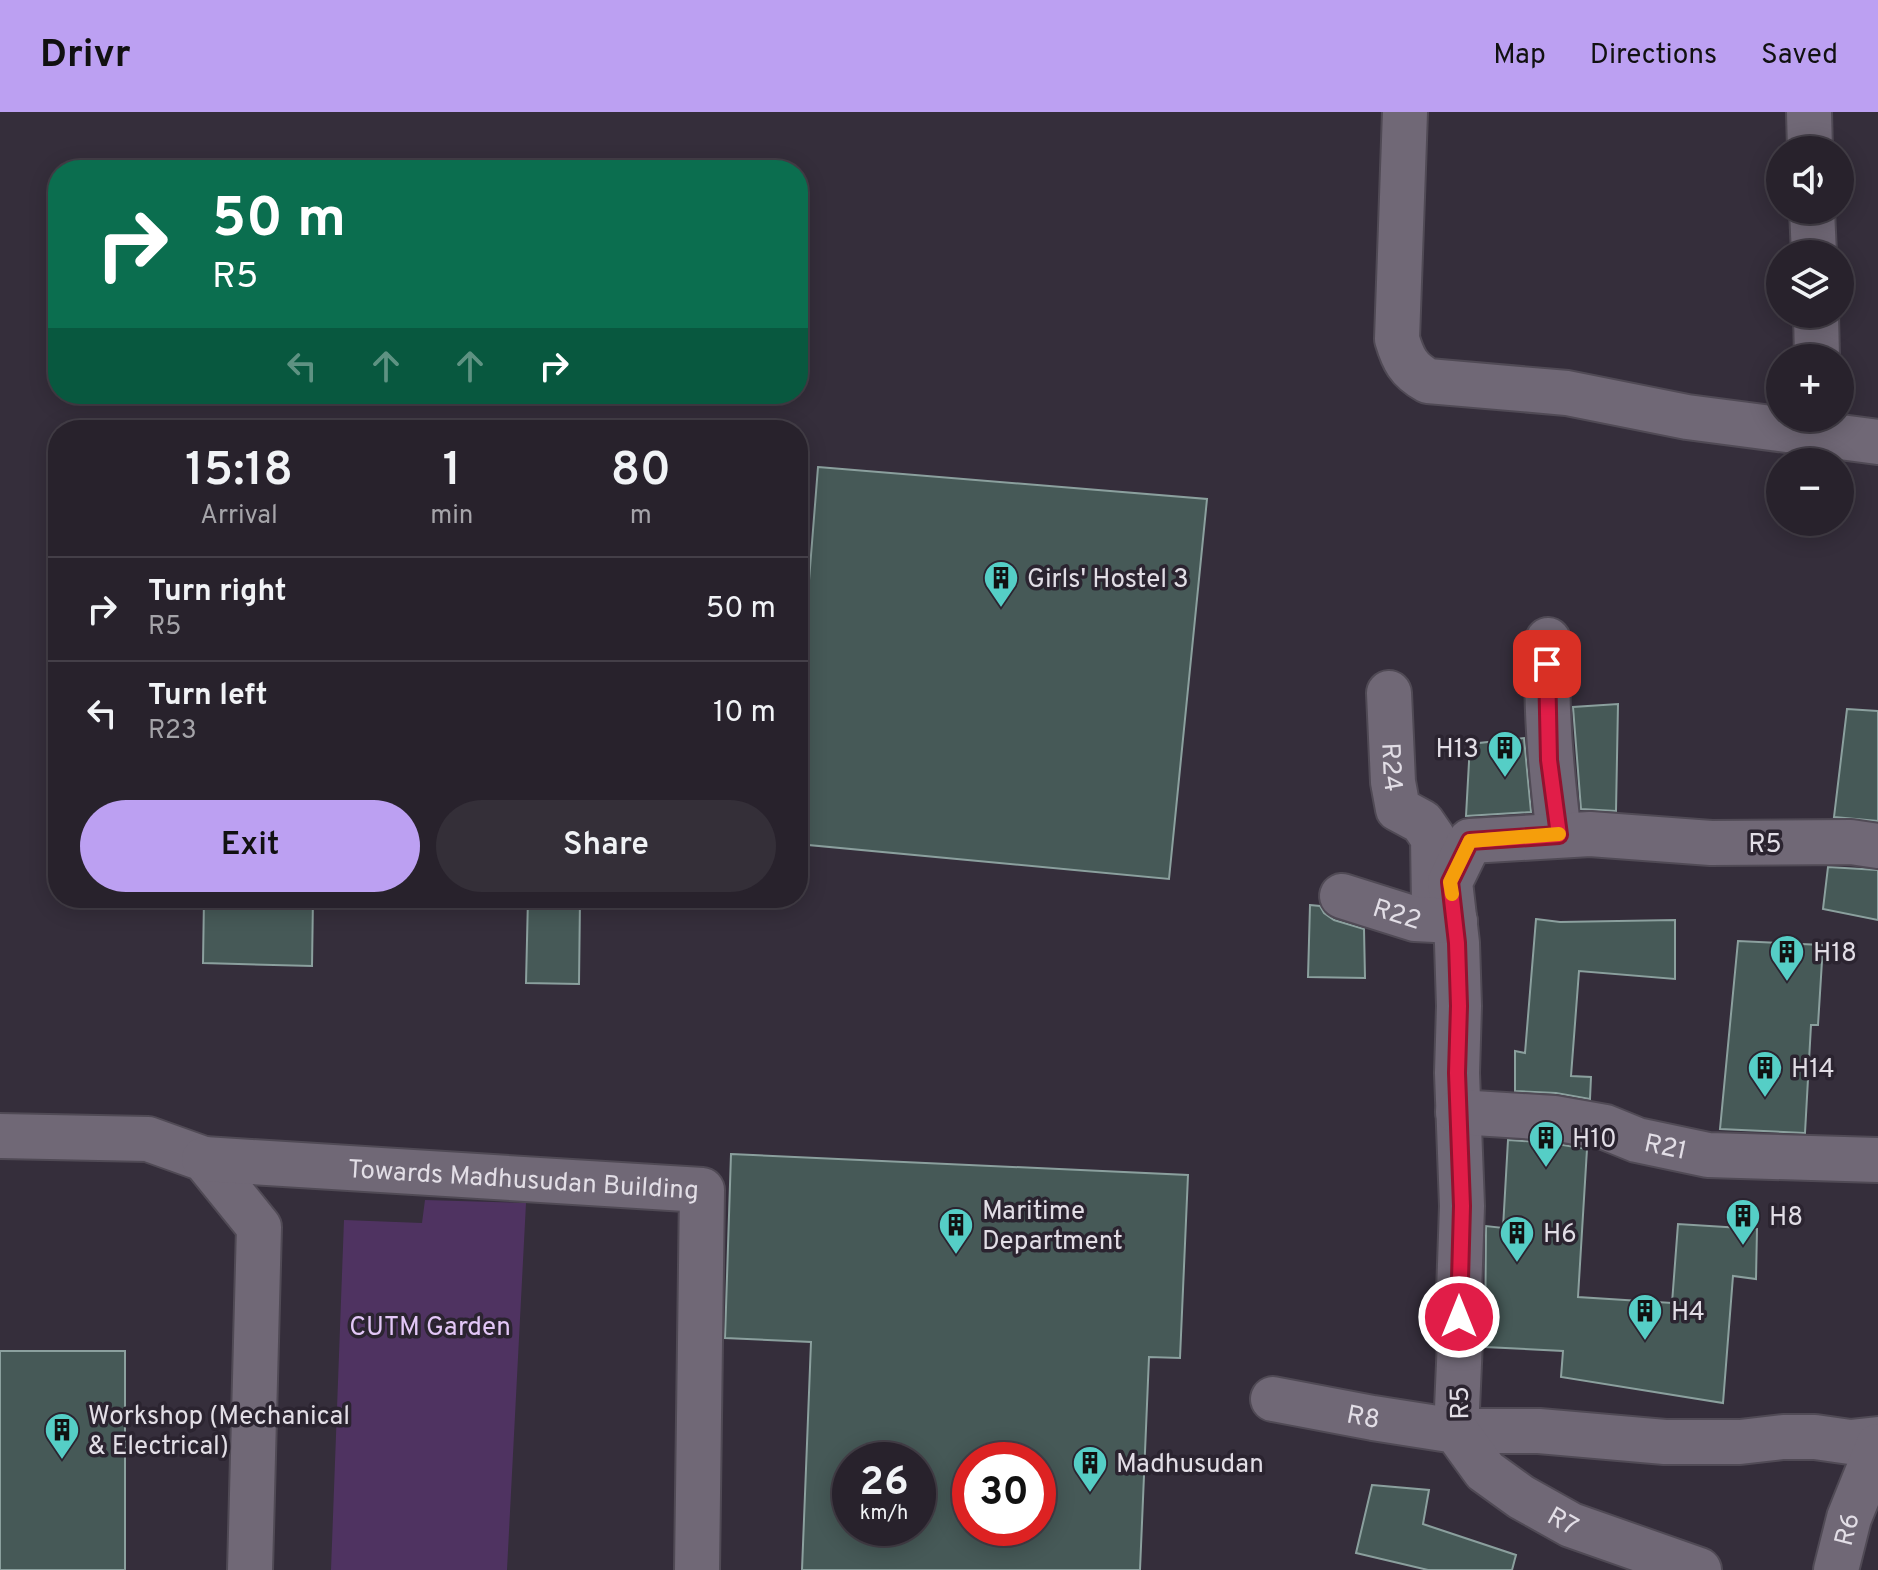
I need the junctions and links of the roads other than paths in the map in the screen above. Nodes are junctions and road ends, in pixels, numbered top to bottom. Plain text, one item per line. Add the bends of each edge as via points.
1 (1405, 112) edge
2 (1809, 112) edge
3 (1810, 136) edge
4 (1766, 422) edge
5 (1842, 432) edge
6 (1878, 442) edge
7 (1548, 640) dead end
8 (1389, 693) dead end
9 (1559, 835) junction
10 (1452, 840) junction
11 (1878, 846) edge
12 (1342, 896) dead end
13 (1444, 921) junction
14 (1458, 1112) junction
15 (0, 1136) edge
16 (204, 1159) junction
17 (1878, 1160) edge
18 (1273, 1399) dead end
19 (1456, 1431) junction
20 (1878, 1439) edge
21 (1878, 1446) edge
22 (250, 1570) edge
23 (697, 1570) edge
24 (1699, 1570) edge
25 (1836, 1570) edge

1 - 4 street via 1397,339 1413,373 1428,381 1567,393 1687,417
2 - 3 street
5 - 6 street
7 - 9 street via 1549,760
8 - 10 street, R24 via 1398,809
9 - 10 street, R5
9 - 11 street, R5
10 - 13 street, R5
12 - 13 street, R22 via 1415,919
13 - 14 street, R5 via 1459,1006
14 - 17 street, R21 via 1554,1118 1708,1155
14 - 19 street, R5 via 1462,1206
15 - 16 street via 148,1139
16 - 22 street via 259,1227
16 - 23 street, Towards Madhusudan Building via 702,1190
18 - 19 street, R8
19 - 20 street, R5 via 1539,1431 1665,1442
19 - 24 street, R7 via 1485,1471 1521,1497 1571,1525
21 - 25 street, R6 via 1849,1518

